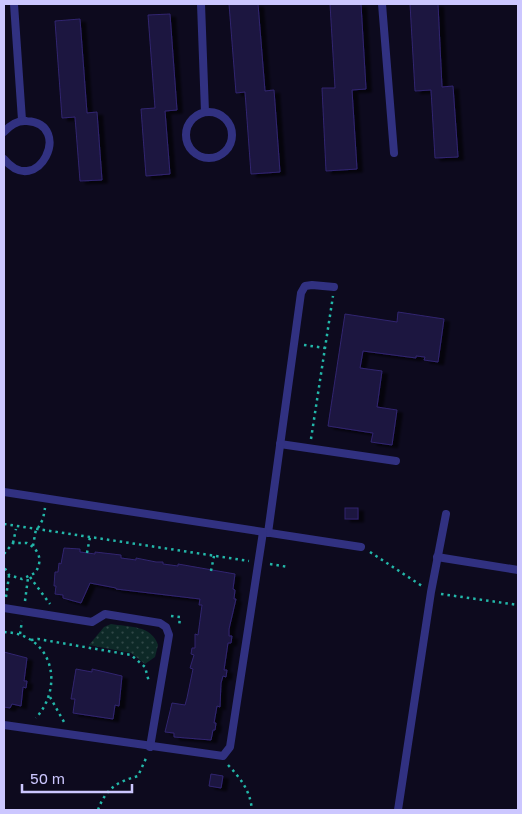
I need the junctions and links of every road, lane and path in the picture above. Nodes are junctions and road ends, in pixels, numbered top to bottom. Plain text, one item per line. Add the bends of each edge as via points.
1 (14, 4) edge
2 (201, 4) edge
3 (382, 4) edge
4 (205, 112) junction
5 (22, 120) junction
6 (4, 132) edge
7 (394, 153) dead end
8 (4, 159) edge
9 (334, 288) joint
10 (294, 344) junction
11 (325, 348) junction
12 (280, 444) junction
13 (310, 448) junction
14 (396, 461) dead end
15 (4, 492) edge
16 (45, 506) dead end
17 (446, 514) dead end
18 (4, 524) edge
19 (16, 529) dead end
20 (37, 529) junction
21 (265, 532) junction
22 (90, 537) junction
23 (14, 543) junction
24 (33, 546) junction
25 (361, 547) dead end
26 (87, 553) dead end
27 (4, 554) edge
28 (214, 556) junction
29 (437, 557) junction
30 (258, 562) junction
31 (4, 567) edge
32 (288, 567) dead end
33 (518, 570) edge
34 (212, 571) dead end
35 (8, 574) junction
36 (4, 577) edge
37 (30, 577) junction
38 (4, 608) edge
39 (54, 610) dead end
40 (162, 615) dead end
41 (4, 632) edge
42 (178, 636) dead end
43 (31, 640) junction
44 (149, 684) dead end
45 (50, 697) junction
46 (36, 718) dead end
47 (64, 722) dead end
48 (4, 725) edge
49 (150, 747) junction
50 (223, 756) junction
51 (98, 810) edge
52 (252, 810) edge
53 (398, 810) edge

1 - 5 lane
2 - 4 lane
3 - 7 lane
4 - 4 lane via 192,120 186,135 187,143 197,155 213,158 226,150 232,136 227,120 221,115
5 - 6 lane via 14,122
5 - 8 lane via 44,129 49,136 49,153 32,170 16,169
9 - 10 lane via 305,286 301,293
9 - 11 path
10 - 11 path
10 - 12 lane
11 - 13 path
12 - 13 lane
12 - 21 lane
13 - 14 lane
15 - 21 lane
16 - 20 path
17 - 29 lane
18 - 20 path
19 - 23 path
20 - 22 path
20 - 24 path
21 - 25 lane
21 - 30 lane
22 - 26 path
22 - 28 path
23 - 24 path
23 - 27 path
24 - 37 path via 40,562
28 - 30 path
28 - 34 path
29 - 33 lane
29 - 53 lane
30 - 32 path
30 - 50 lane via 230,747
31 - 35 path
35 - 36 path
35 - 37 path via 22,579
35 - 38 path
37 - 39 path
38 - 49 lane via 92,622 104,614 160,623 166,627 169,635
40 - 42 path via 180,617
41 - 43 path via 20,634
43 - 44 path via 131,655 145,667
43 - 45 path via 48,660 52,678
45 - 46 path
45 - 47 path
48 - 49 lane
49 - 50 lane
49 - 51 path via 138,776 117,782
50 - 52 path via 244,782 251,797

